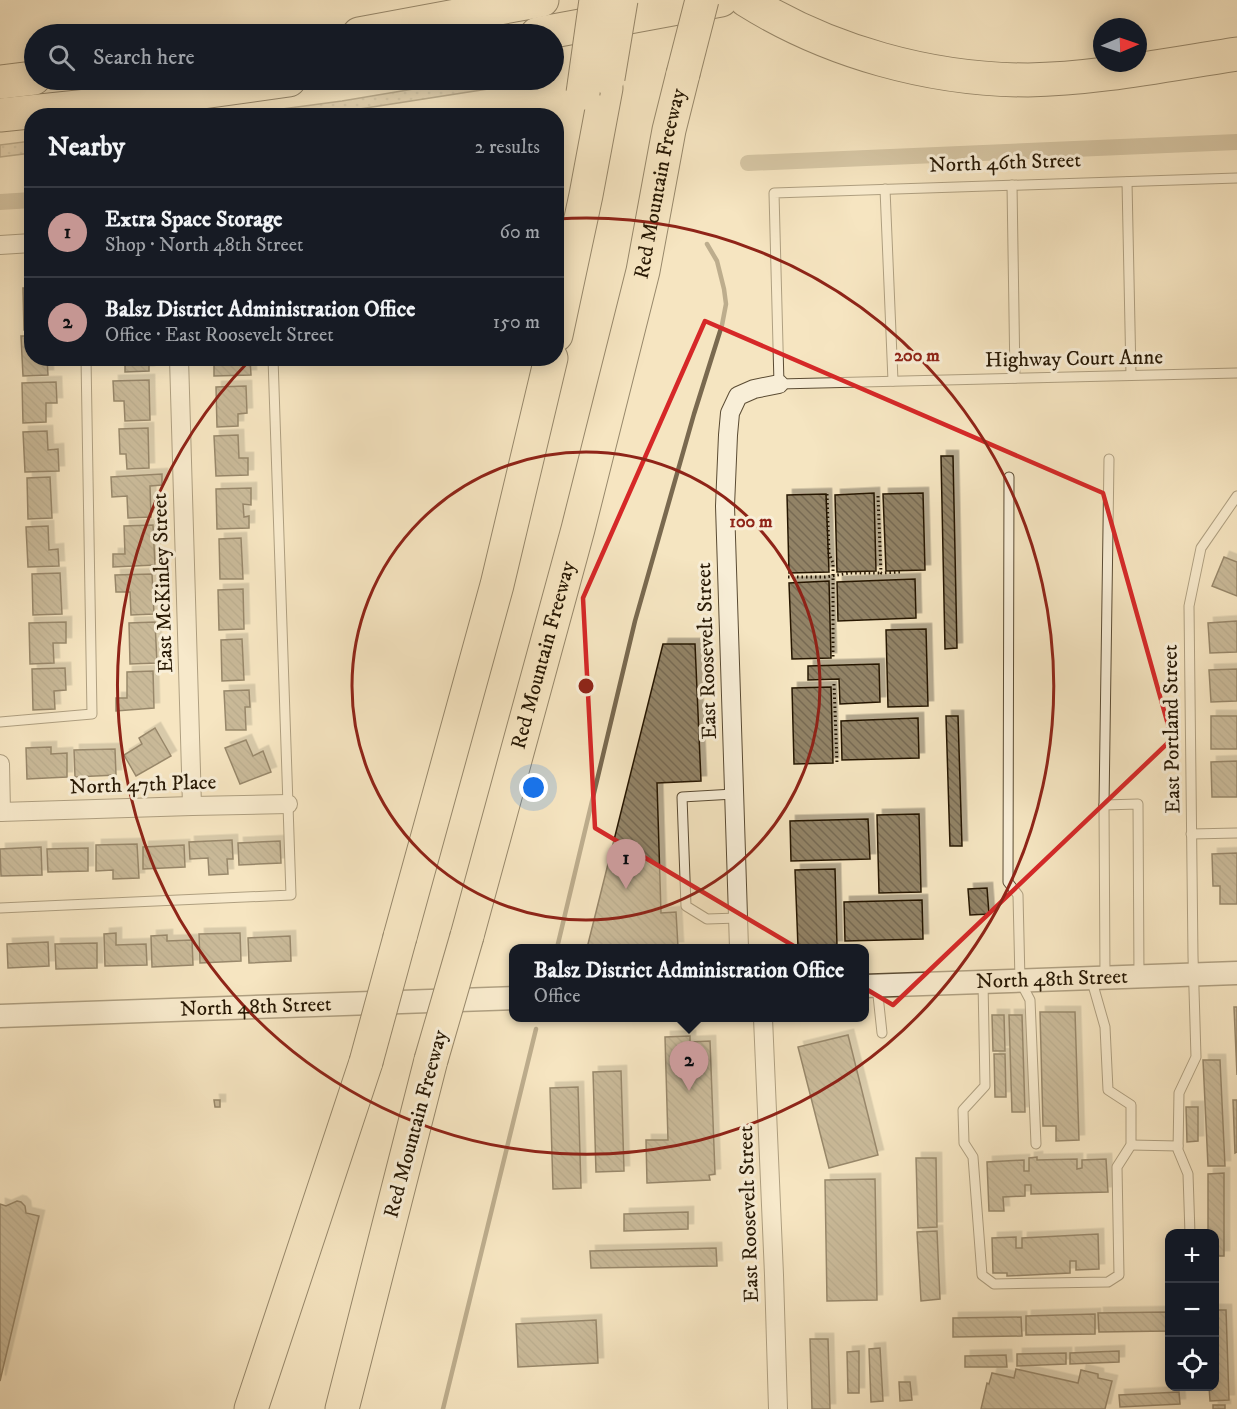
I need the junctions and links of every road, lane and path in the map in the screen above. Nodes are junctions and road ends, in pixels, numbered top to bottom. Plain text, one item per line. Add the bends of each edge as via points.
1 (542, 0) edge
2 (596, 0) edge
3 (621, 0) edge
4 (695, 0) edge
5 (702, 0) edge
6 (721, 0) edge
7 (746, 0) edge
8 (413, 24) edge
9 (564, 29) edge
10 (1237, 54) edge
11 (683, 74) junction
12 (24, 79) edge
13 (0, 82) edge
14 (217, 90) edge
15 (595, 91) junction
16 (68, 108) edge
17 (24, 113) edge
18 (0, 115) edge
19 (1237, 178) edge
20 (1127, 182) junction
21 (1012, 185) junction
22 (885, 189) junction
23 (24, 244) edge
24 (0, 245) edge
25 (564, 269) edge
26 (86, 366) edge
27 (179, 366) edge
28 (273, 366) edge
29 (549, 366) edge
30 (1237, 373) edge
31 (1131, 375) junction
32 (1015, 378) junction
33 (893, 381) junction
34 (779, 384) junction
35 (1109, 459) dead end
36 (1009, 477) dead end
37 (827, 494) dead end
38 (878, 496) dead end
39 (1237, 496) edge
40 (881, 573) junction
41 (900, 573) dead end
42 (833, 576) junction
43 (788, 577) dead end
44 (833, 658) dead end
45 (834, 684) dead end
46 (0, 722) edge
47 (837, 763) dead end
48 (0, 764) edge
49 (734, 794) junction
50 (288, 804) junction
51 (1104, 805) junction
52 (192, 806) junction
53 (1, 812) edge
54 (1237, 832) edge
55 (1191, 834) junction
56 (0, 908) edge
57 (738, 918) junction
58 (739, 944) edge
59 (1237, 973) edge
60 (1193, 975) junction
61 (1139, 976) junction
62 (1098, 978) junction
63 (1020, 981) junction
64 (984, 982) junction
65 (871, 986) edge
66 (509, 998) edge
67 (0, 1016) edge
68 (763, 1022) edge
69 (882, 1033) dead end
70 (366, 1062) junction
71 (1036, 1144) dead end
72 (1131, 1145) junction
73 (1178, 1146) junction
74 (1190, 1229) edge
75 (251, 1409) edge
76 (274, 1409) edge
77 (342, 1409) edge
78 (778, 1409) edge

1 - 8 highway
2 - 15 highway, bridge
3 - 15 highway, bridge
4 - 11 highway, Red Mountain Freeway, bridge
5 - 11 highway, bridge
6 - 9 highway
7 - 10 highway via 849,49 956,74 1009,79 1066,78
11 - 77 highway, Red Mountain Freeway, bridge via 643,271 578,529 431,1060
12 - 13 highway
14 - 16 highway
15 - 25 highway via 573,152
17 - 18 highway
19 - 20 lane, North 46th Street
20 - 21 lane, North 46th Street
20 - 31 lane
21 - 22 lane, North 46th Street
21 - 32 lane
22 - 33 lane
22 - 34 lane, North 46th Street via 774,193
23 - 24 street
26 - 46 lane via 92,714
27 - 52 street, East McKinley Street
28 - 50 lane
29 - 70 highway, bridge via 497,585
30 - 31 lane, Highway Court Anne
31 - 32 lane, Highway Court Anne
32 - 33 lane, Highway Court Anne
33 - 34 lane, Highway Court Anne
34 - 49 street, East Roosevelt Street via 738,396 730,413 725,506
35 - 51 lane
36 - 63 lane via 1008,882 1018,895
37 - 42 path
38 - 40 path
39 - 55 lane, East Portland Street via 1201,548 1189,606
40 - 41 path
40 - 42 path
42 - 43 path
42 - 44 path
45 - 47 path
48 - 53 street
49 - 57 street, East Roosevelt Street
49 - 57 lane via 682,797 682,808 686,906 707,919
50 - 52 street, North 47th Place
50 - 56 lane via 291,895
51 - 61 lane via 1138,804
51 - 62 lane
52 - 53 street, North 47th Place
54 - 55 lane
55 - 60 lane, East Portland Street
57 - 58 street, East Roosevelt Street
59 - 60 street, North 48th Street
60 - 61 street, North 48th Street
60 - 73 lane, East Portland Street via 1196,1057 1179,1093
61 - 62 street, North 48th Street
62 - 63 street, North 48th Street
62 - 72 lane via 1105,1027 1107,1090 1131,1106
63 - 64 street, North 48th Street
63 - 71 lane via 1030,1000
64 - 65 street, North 48th Street
64 - 72 lane via 985,1086 963,1110 964,1143 973,1157 982,1275 994,1284 1108,1282 1119,1275 1117,1167
65 - 69 lane
66 - 67 street, North 48th Street
68 - 78 street, East Roosevelt Street
70 - 75 highway
70 - 76 highway
72 - 73 lane
73 - 74 lane via 1188,1174

